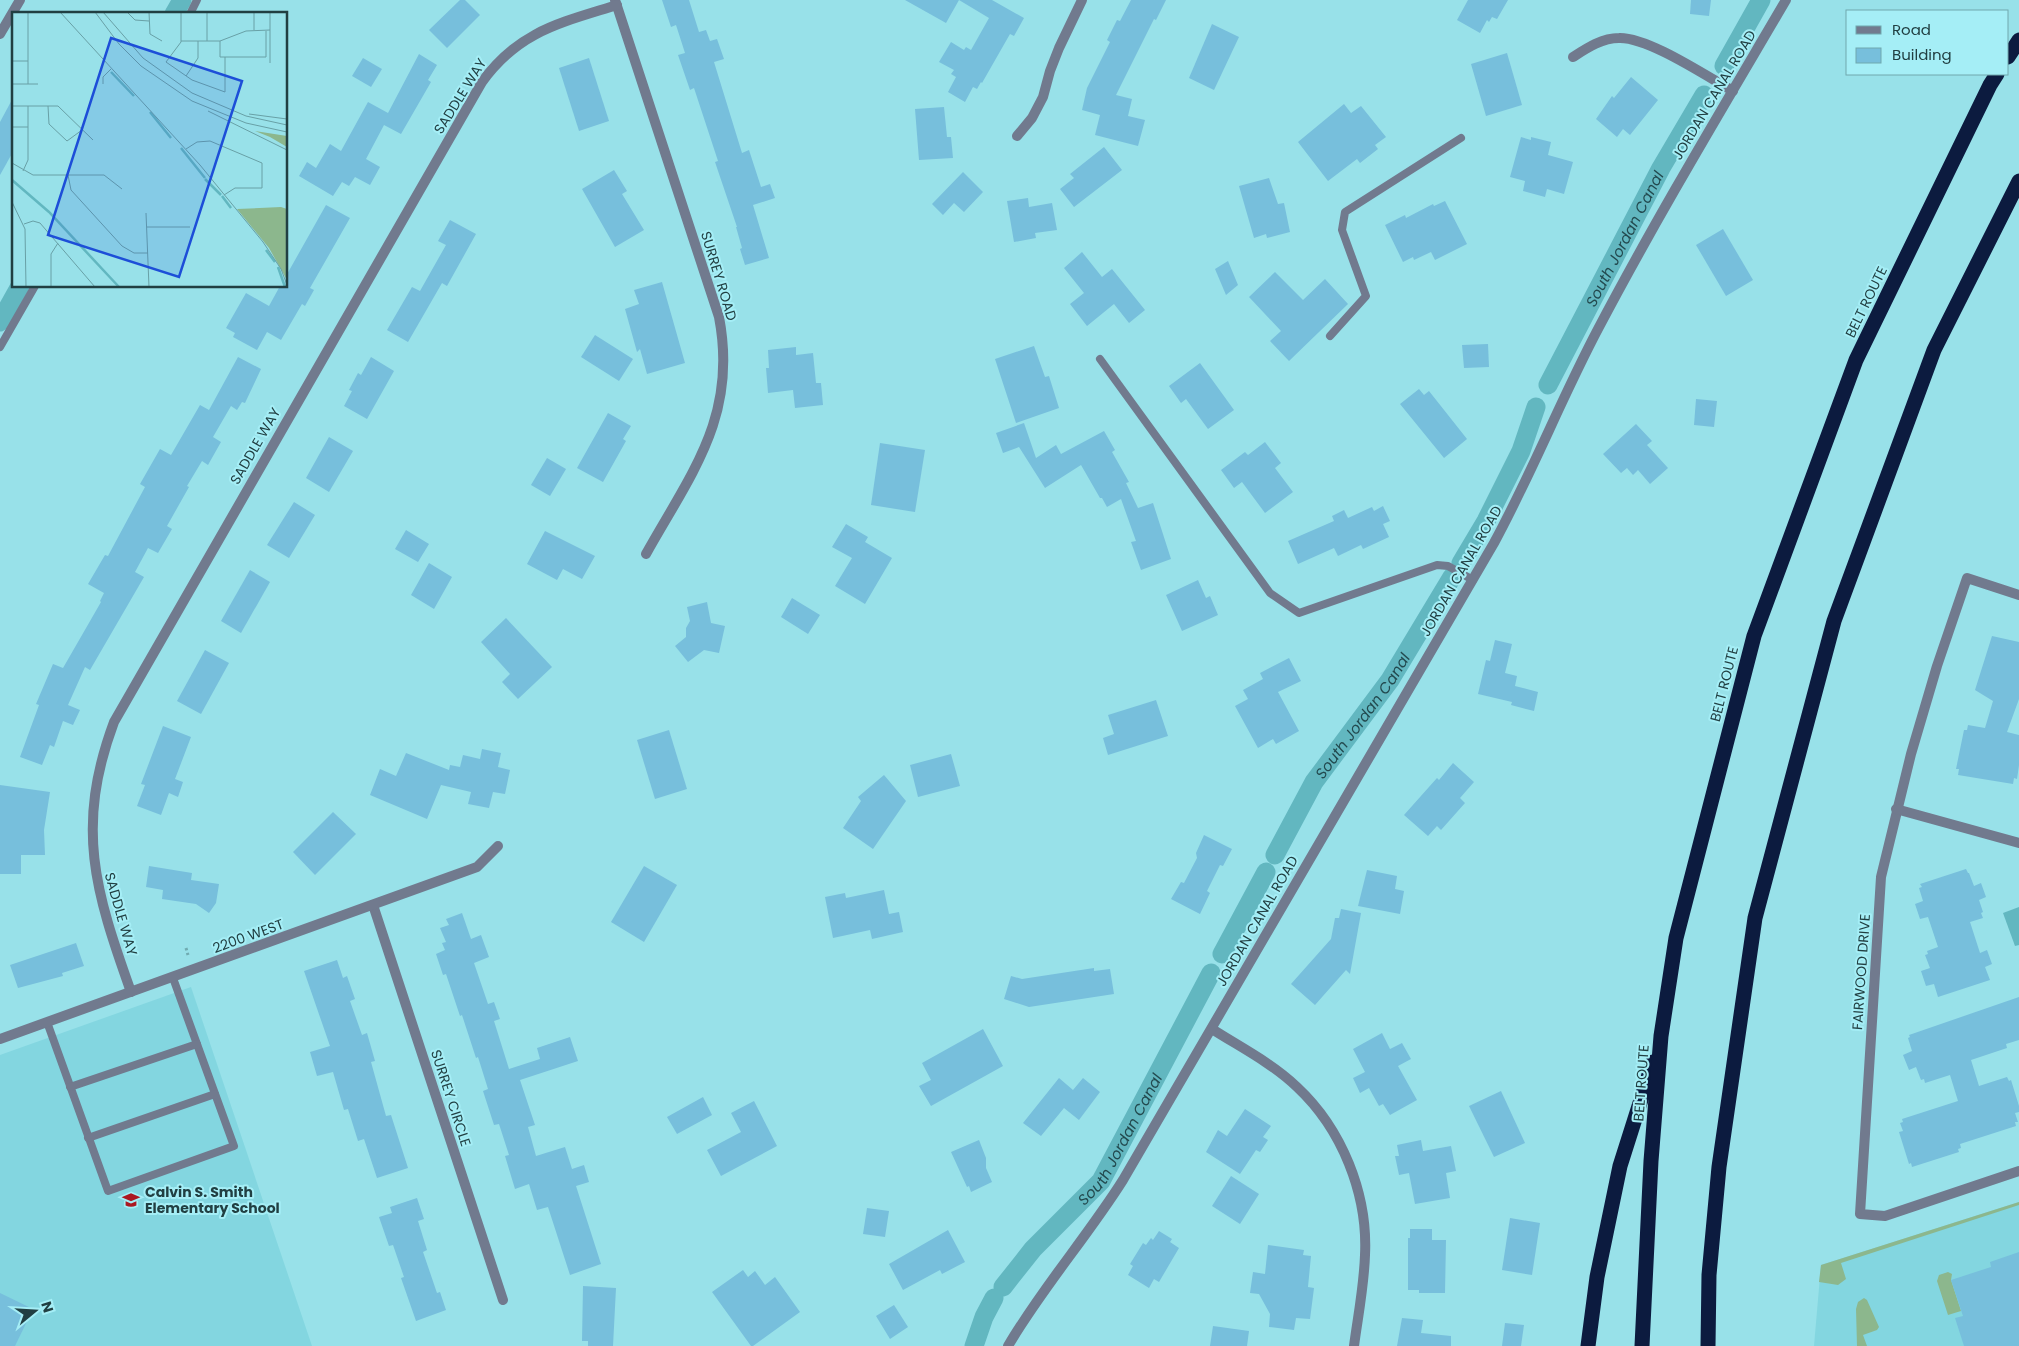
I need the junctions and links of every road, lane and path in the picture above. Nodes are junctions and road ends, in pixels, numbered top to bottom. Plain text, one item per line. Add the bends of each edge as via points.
1 (20, 0) edge
2 (197, 0) edge
3 (1080, 0) edge
4 (1786, 0) edge
5 (616, 2) edge
6 (13, 12) edge
7 (191, 12) edge
8 (12, 14) edge
9 (0, 34) edge
10 (2019, 40) edge
11 (2009, 55) edge
12 (1573, 57) dead end
13 (1996, 75) edge
14 (1733, 91) junction
15 (1017, 136) dead end
16 (1460, 138) dead end
17 (2019, 181) edge
18 (34, 288) edge
19 (1330, 336) dead end
20 (0, 348) edge
21 (1100, 359) dead end
22 (646, 554) dead end
23 (1472, 580) junction
24 (2019, 595) edge
25 (1896, 809) junction
26 (2019, 843) edge
27 (498, 846) dead end
28 (373, 905) junction
29 (186, 948) dead end
30 (188, 955) dead end
31 (173, 978) junction
32 (131, 992) junction
33 (47, 1022) junction
34 (1212, 1029) junction
35 (1661, 1036) junction
36 (0, 1039) edge
37 (197, 1044) junction
38 (70, 1087) junction
39 (214, 1094) junction
40 (88, 1138) junction
41 (2019, 1171) edge
42 (1709, 1276) junction
43 (503, 1300) dead end
44 (1008, 1346) edge
45 (1354, 1346) edge
46 (1588, 1346) edge
47 (1642, 1346) edge
48 (1708, 1346) edge
49 (1716, 1346) edge

1 - 6 street
2 - 7 lane
3 - 15 street via 1043,96 1032,118
4 - 14 street, JORDAN CANAL ROAD
5 - 22 street, SURREY ROAD via 719,317 724,343 721,401 712,432
5 - 32 street, SADDLE WAY via 536,33 495,64 482,82 114,722 104,748 93,801 93,855 101,904
8 - 9 street
10 - 11 highway
12 - 14 street via 1605,40 1632,39 1651,45
13 - 35 highway, BELT ROUTE via 1856,360 1754,636 1676,938
14 - 23 street, JORDAN CANAL ROAD via 1598,328 1514,506
16 - 19 lane via 1345,212 1342,230 1366,296
17 - 42 highway via 1934,350 1834,621 1755,918 1719,1167
18 - 20 lane
21 - 23 lane via 1270,593 1299,613 1437,565 1448,566
23 - 34 street, JORDAN CANAL ROAD
24 - 25 street, FAIRWOOD DRIVE via 1967,578 1937,666
25 - 26 street
25 - 41 street, FAIRWOOD DRIVE via 1881,877 1860,1214 1885,1216
27 - 28 street, 2200 WEST via 477,867
28 - 31 street, 2200 WEST
28 - 43 street, SURREY CIRCLE
29 - 30 path
31 - 32 street, 2200 WEST
31 - 37 lane
32 - 33 street, 2200 WEST
33 - 36 street, 2200 WEST
33 - 38 lane
34 - 44 street, JORDAN CANAL ROAD via 1106,1206
34 - 45 street via 1277,1070 1297,1087 1330,1126 1342,1149 1361,1202 1365,1230 1364,1278
35 - 46 highway via 1620,1166 1597,1277
35 - 47 highway, BELT ROUTE
37 - 38 lane
37 - 39 lane
38 - 40 lane
39 - 40 lane
39 - 40 lane via 234,1146 108,1191
42 - 48 highway
42 - 49 highway

